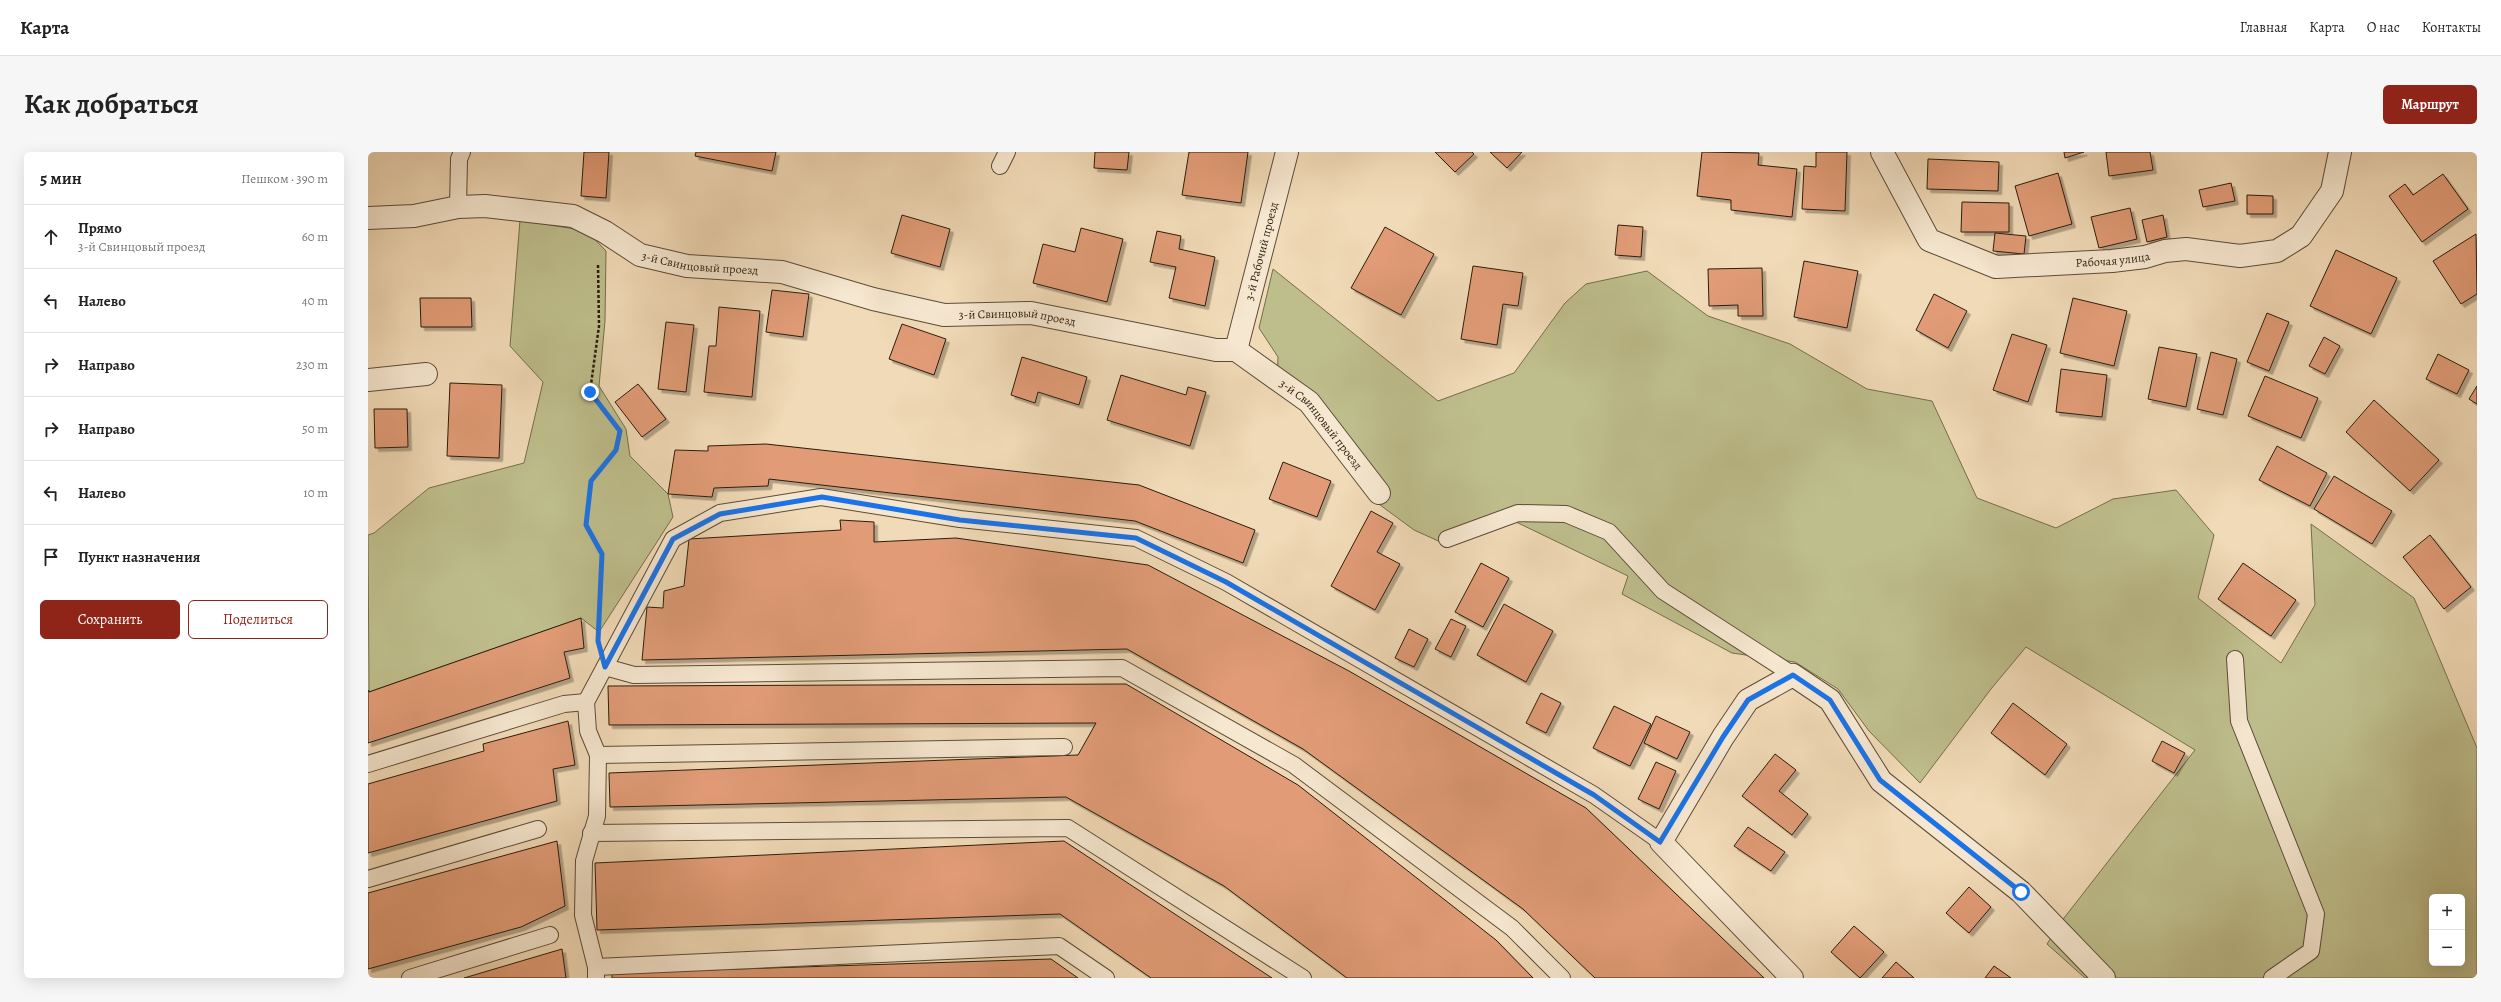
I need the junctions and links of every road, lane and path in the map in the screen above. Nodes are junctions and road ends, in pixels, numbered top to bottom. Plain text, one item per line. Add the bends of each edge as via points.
1 (462, 152) edge
2 (1287, 152) edge
3 (1882, 152) edge
4 (2340, 152) edge
5 (458, 208) junction
6 (368, 218) edge
7 (606, 232) junction
8 (1236, 350) junction
9 (426, 374) dead end
10 (368, 380) edge
11 (1379, 493) dead end
12 (1447, 539) dead end
13 (2235, 659) dead end
14 (605, 667) junction
15 (1793, 675) junction
16 (586, 702) junction
17 (1064, 747) dead end
18 (598, 755) junction
19 (368, 764) edge
20 (538, 829) dead end
21 (591, 833) junction
22 (1660, 842) junction
23 (368, 879) edge
24 (550, 935) dead end
25 (596, 973) edge
26 (410, 978) edge
27 (1106, 978) edge
28 (1303, 978) edge
29 (1562, 978) edge
30 (1792, 978) edge
31 (2104, 978) edge
32 (2272, 978) edge

1 - 5 lane via 459,159
2 - 8 street, 3-й Рабочий проезд
3 - 4 street, Рабочая улица via 1929,240 1996,267 2112,261 2186,249 2240,256 2278,251 2301,236 2332,191
5 - 6 street, 3-й Свинцовый проезд via 414,216
5 - 7 street, 3-й Свинцовый проезд via 485,206 573,216
7 - 8 street, 3-й Свинцовый проезд via 640,255 687,266 782,272 873,299 944,315 1032,313 1216,350
7 - 14 path via 598,251 599,326 590,392 620,431 616,450 591,481 586,525 602,554 598,641
8 - 11 street, 3-й Свинцовый проезд via 1309,402
9 - 10 street
12 - 15 lane via 1518,513 1566,514 1609,532 1662,591
13 - 32 lane via 2239,721 2316,914 2311,951
14 - 16 lane
14 - 22 lane via 673,539 720,514 822,497 960,520 1136,538 1226,582 1588,791
14 - 29 lane via 634,675 1122,668 1294,765 1512,928
15 - 22 street via 1748,700
15 - 31 street via 1830,700 1880,780 2021,892
16 - 18 lane via 588,731
16 - 19 lane via 564,704
17 - 18 lane
18 - 21 lane via 597,816
20 - 23 lane
21 - 25 lane via 584,861 584,915
21 - 28 lane via 1068,828
22 - 30 street
24 - 26 lane
25 - 27 lane via 1059,946

